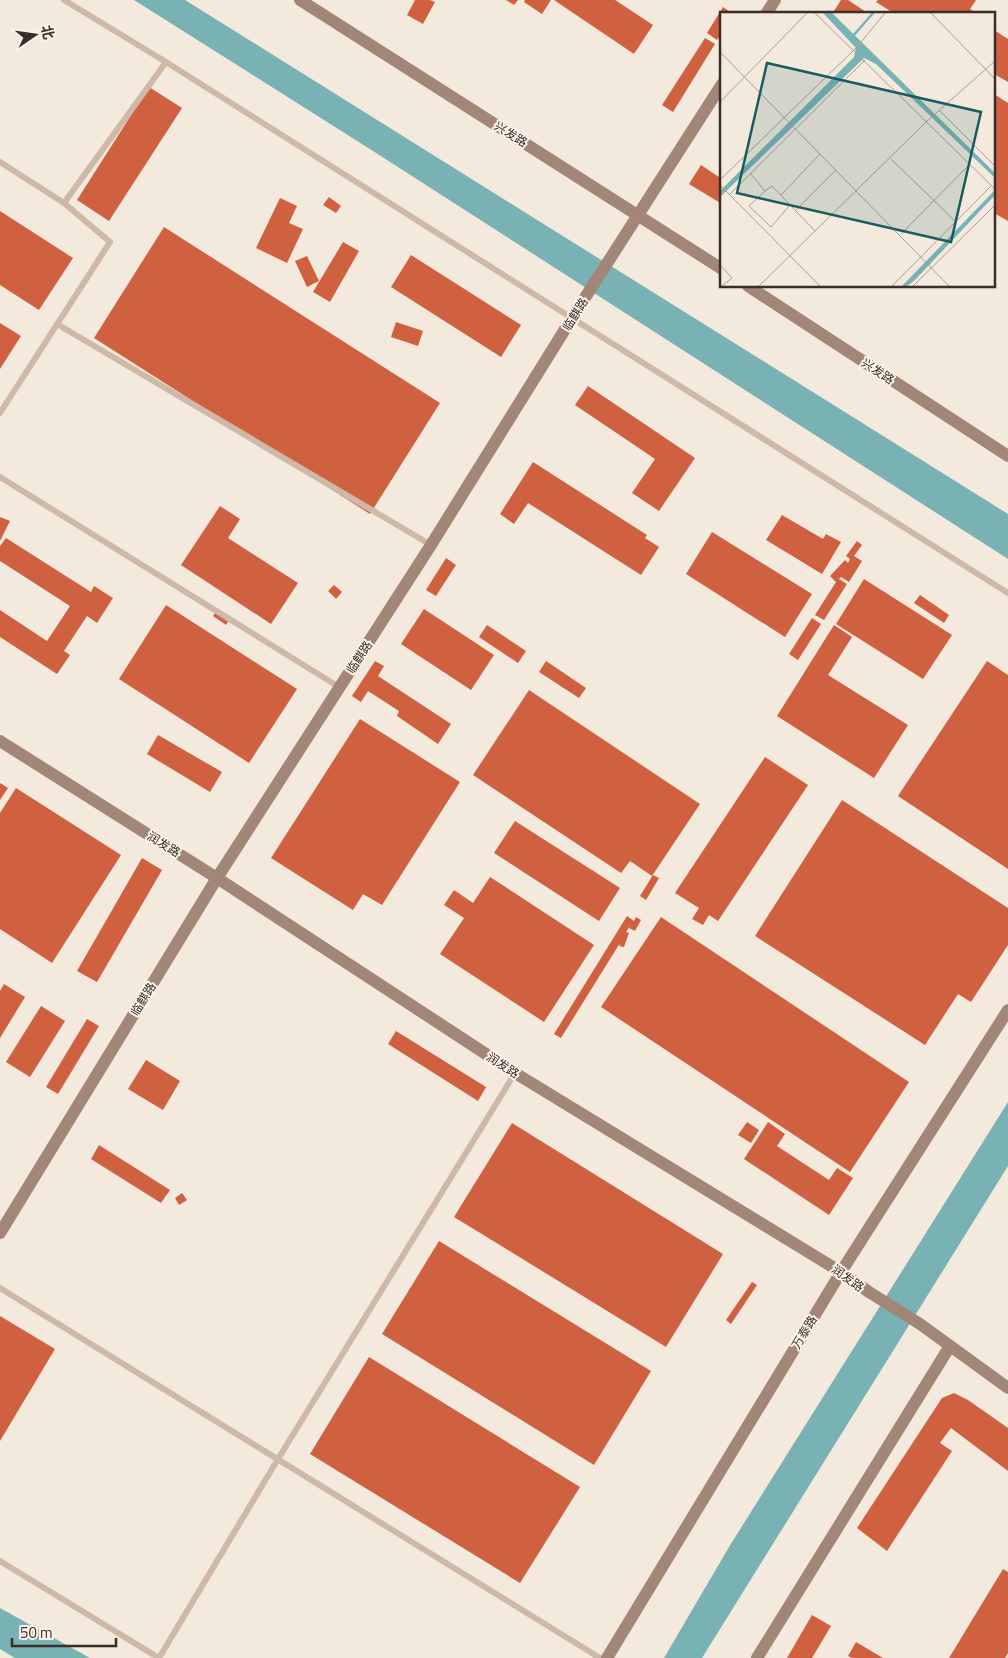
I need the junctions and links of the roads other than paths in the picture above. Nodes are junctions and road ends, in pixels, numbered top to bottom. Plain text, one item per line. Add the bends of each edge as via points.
1 (64, 0) edge
2 (300, 0) edge
3 (775, 0) edge
4 (767, 12) edge
5 (166, 62) junction
6 (720, 87) edge
7 (0, 162) edge
8 (64, 203) junction
9 (638, 215) junction
10 (720, 268) edge
11 (751, 288) edge
12 (572, 318) junction
13 (57, 324) junction
14 (0, 411) edge
15 (1008, 456) edge
16 (0, 477) edge
17 (431, 545) junction
18 (1008, 594) edge
19 (339, 687) junction
20 (0, 741) edge
21 (217, 878) junction
22 (1008, 1010) edge
23 (515, 1073) junction
24 (0, 1233) edge
25 (841, 1272) junction
26 (0, 1288) edge
27 (950, 1346) junction
28 (1008, 1388) edge
29 (278, 1459) junction
30 (0, 1561) edge
31 (159, 1658) edge
32 (600, 1658) edge
33 (608, 1658) edge
34 (757, 1658) edge

1 - 5 lane
2 - 9 main road, 兴发路
3 - 4 main road
5 - 8 lane
5 - 12 lane
6 - 9 main road, 临麒路
7 - 8 lane
8 - 13 lane via 110,242
9 - 10 main road, 兴发路
9 - 12 main road, 临麒路
11 - 15 main road, 兴发路
12 - 17 main road, 临麒路
12 - 18 lane
13 - 14 lane
13 - 17 lane
16 - 19 lane
17 - 19 main road, 临麒路
19 - 21 main road, 临麒路
20 - 21 main road, 润发路
21 - 23 main road, 润发路
21 - 24 main road, 临麒路
22 - 25 main road, 万泰路
23 - 25 main road, 润发路
23 - 29 lane
25 - 27 main road, 润发路
25 - 33 main road, 万泰路
26 - 29 lane
27 - 28 main road, 润发路
27 - 34 main road
29 - 31 lane
29 - 32 lane
30 - 31 lane

